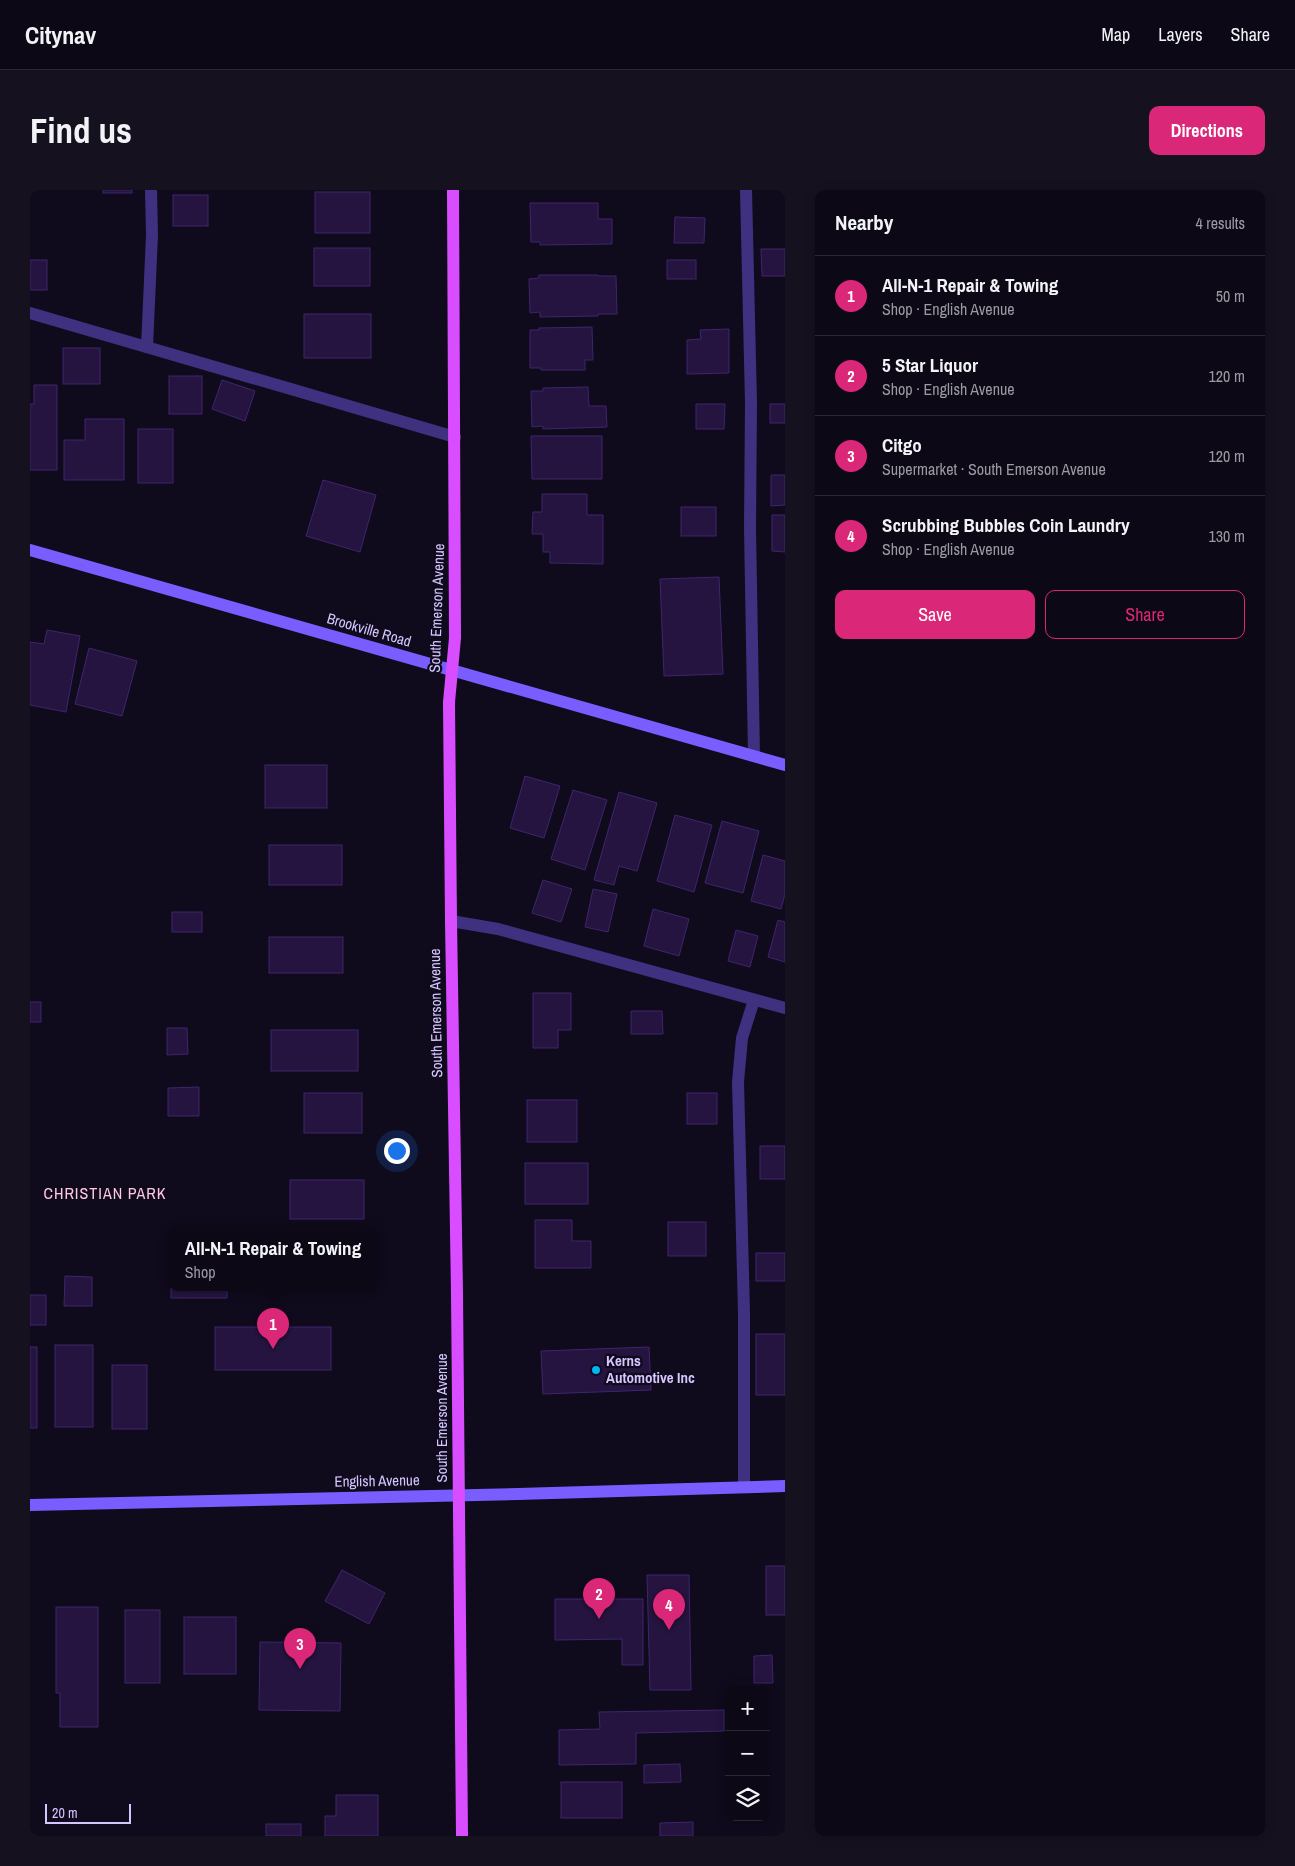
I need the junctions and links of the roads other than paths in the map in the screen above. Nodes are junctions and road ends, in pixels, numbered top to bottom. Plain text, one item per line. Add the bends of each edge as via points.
1 (151, 190) edge
2 (453, 190) edge
3 (746, 190) edge
4 (30, 314) edge
5 (147, 347) junction
6 (454, 437) junction
7 (30, 550) edge
8 (452, 671) junction
9 (754, 756) junction
10 (785, 765) edge
11 (451, 921) junction
12 (754, 1000) junction
13 (785, 1008) edge
14 (785, 1486) edge
15 (744, 1487) junction
16 (458, 1495) junction
17 (30, 1505) edge
18 (462, 1836) edge

1 - 5 lane
2 - 6 main road, South Emerson Avenue
3 - 9 lane
4 - 5 lane
5 - 6 lane
6 - 8 main road, South Emerson Avenue via 455,638
7 - 8 street, Brookville Road
8 - 9 street, Brookville Road
8 - 11 main road, South Emerson Avenue via 449,702
9 - 10 street, Brookville Road
11 - 12 lane via 498,929
11 - 16 main road, South Emerson Avenue
12 - 13 lane
12 - 15 lane via 742,1038 738,1082 744,1313
14 - 15 street, English Avenue
15 - 16 street, English Avenue
16 - 17 street, English Avenue
16 - 18 main road, South Emerson Avenue

